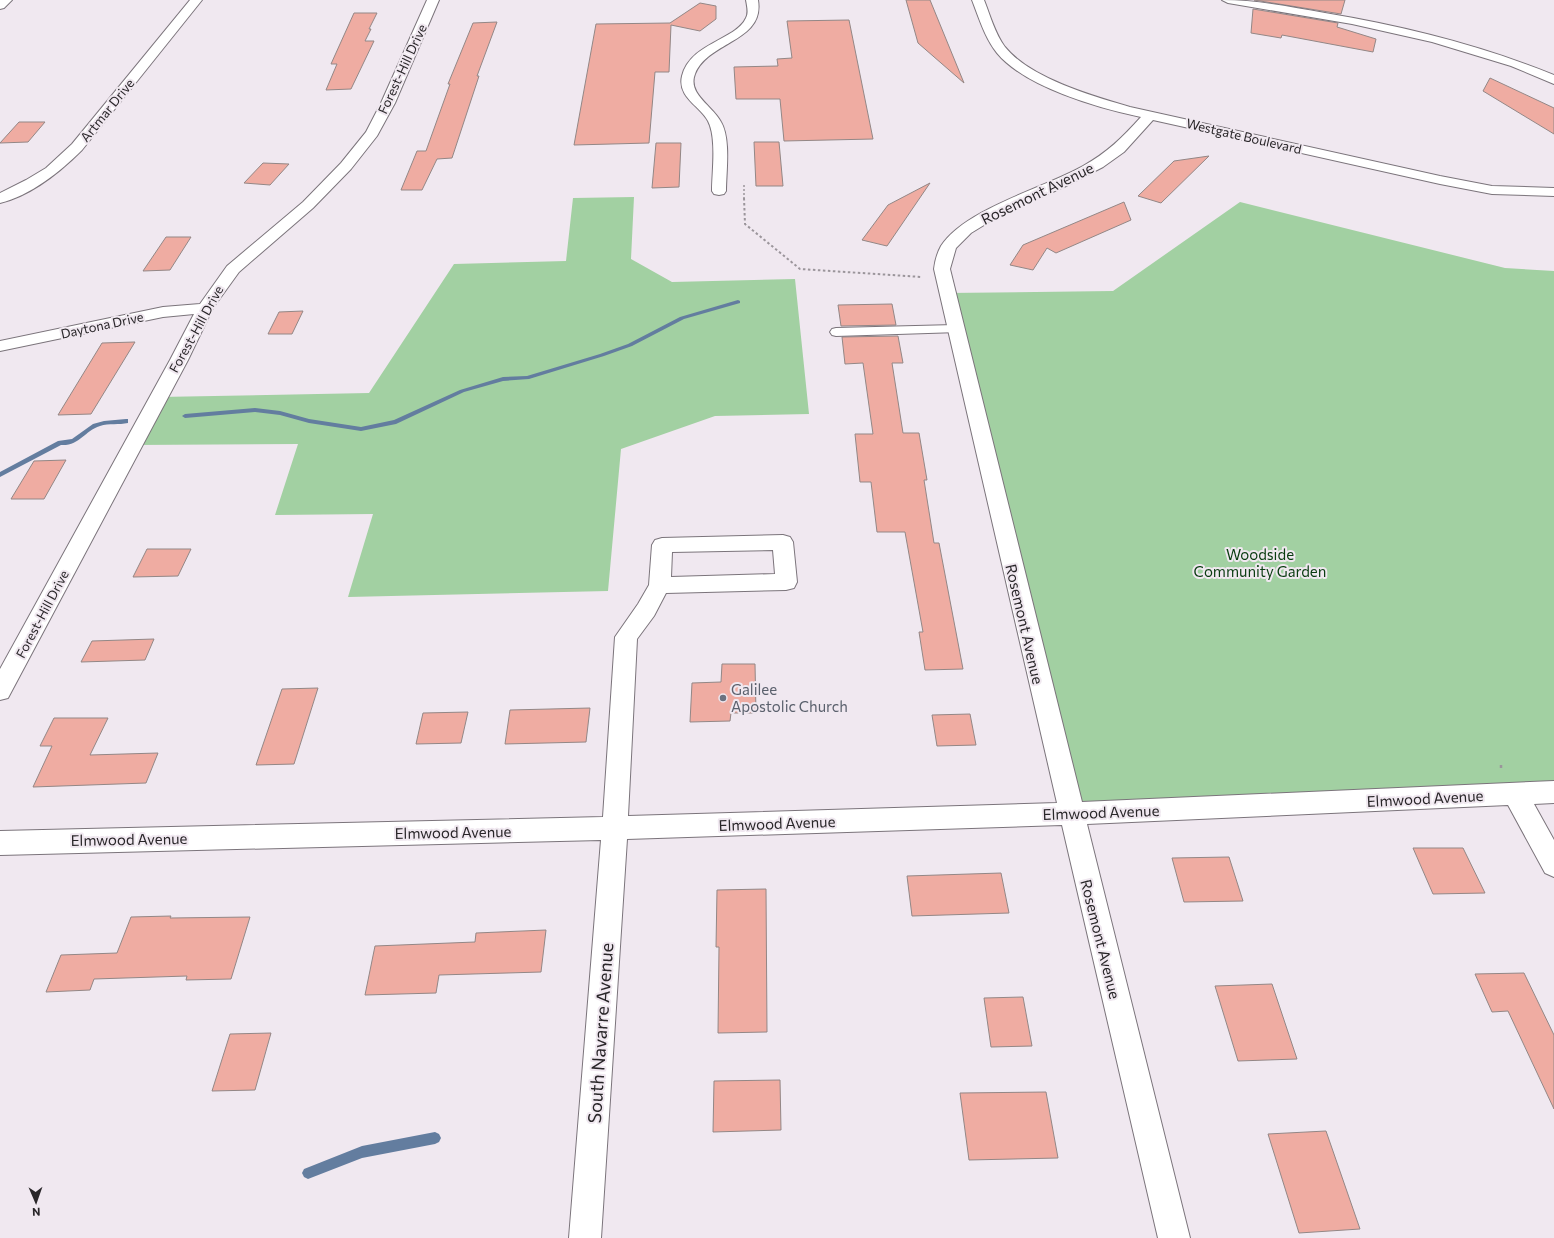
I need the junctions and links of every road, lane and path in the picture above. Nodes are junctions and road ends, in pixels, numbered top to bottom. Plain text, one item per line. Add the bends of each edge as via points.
1 (6, 0) edge
2 (196, 0) edge
3 (433, 0) edge
4 (752, 0) edge
5 (978, 0) edge
6 (1228, 0) edge
7 (0, 6) edge
8 (1554, 80) edge
9 (1150, 115) junction
10 (744, 185) dead end
11 (719, 191) dead end
12 (1554, 192) edge
13 (0, 199) edge
14 (944, 279) junction
15 (205, 308) junction
16 (955, 329) junction
17 (836, 332) dead end
18 (0, 346) edge
19 (660, 585) junction
20 (0, 691) edge
21 (1554, 792) edge
22 (1515, 794) junction
23 (1071, 814) junction
24 (615, 828) junction
25 (0, 843) edge
26 (1554, 865) edge
27 (585, 1238) edge
28 (1174, 1238) edge

1 - 7 street
2 - 13 street, Artmar Drive via 66,160 29,185
3 - 15 street, Forest-Hill Drive via 388,103 372,133 326,188 233,269
4 - 11 street via 753,17 748,25 695,62 688,76 690,92 714,122 718,137
5 - 9 street, Westgate Boulevard via 994,40 1002,51 1020,66 1048,82 1083,96
6 - 8 street via 1429,36 1482,52
9 - 12 street, Westgate Boulevard via 1484,189
9 - 14 street, Rosemont Avenue via 1128,141 1107,158 1067,180 975,223 948,247 943,262
10 - 14 path via 745,224 800,268
14 - 16 street, Rosemont Avenue
15 - 18 street, Daytona Drive via 163,312
15 - 20 street, Forest-Hill Drive
16 - 17 lane
16 - 23 street, Rosemont Avenue
19 - 19 street via 662,545 783,542 786,582
19 - 24 street, South Navarre Avenue via 626,637
21 - 22 street, Elmwood Avenue
22 - 23 street, Elmwood Avenue
22 - 26 street
23 - 24 street, Elmwood Avenue
23 - 28 street, Rosemont Avenue
24 - 25 street, Elmwood Avenue
24 - 27 street, South Navarre Avenue

